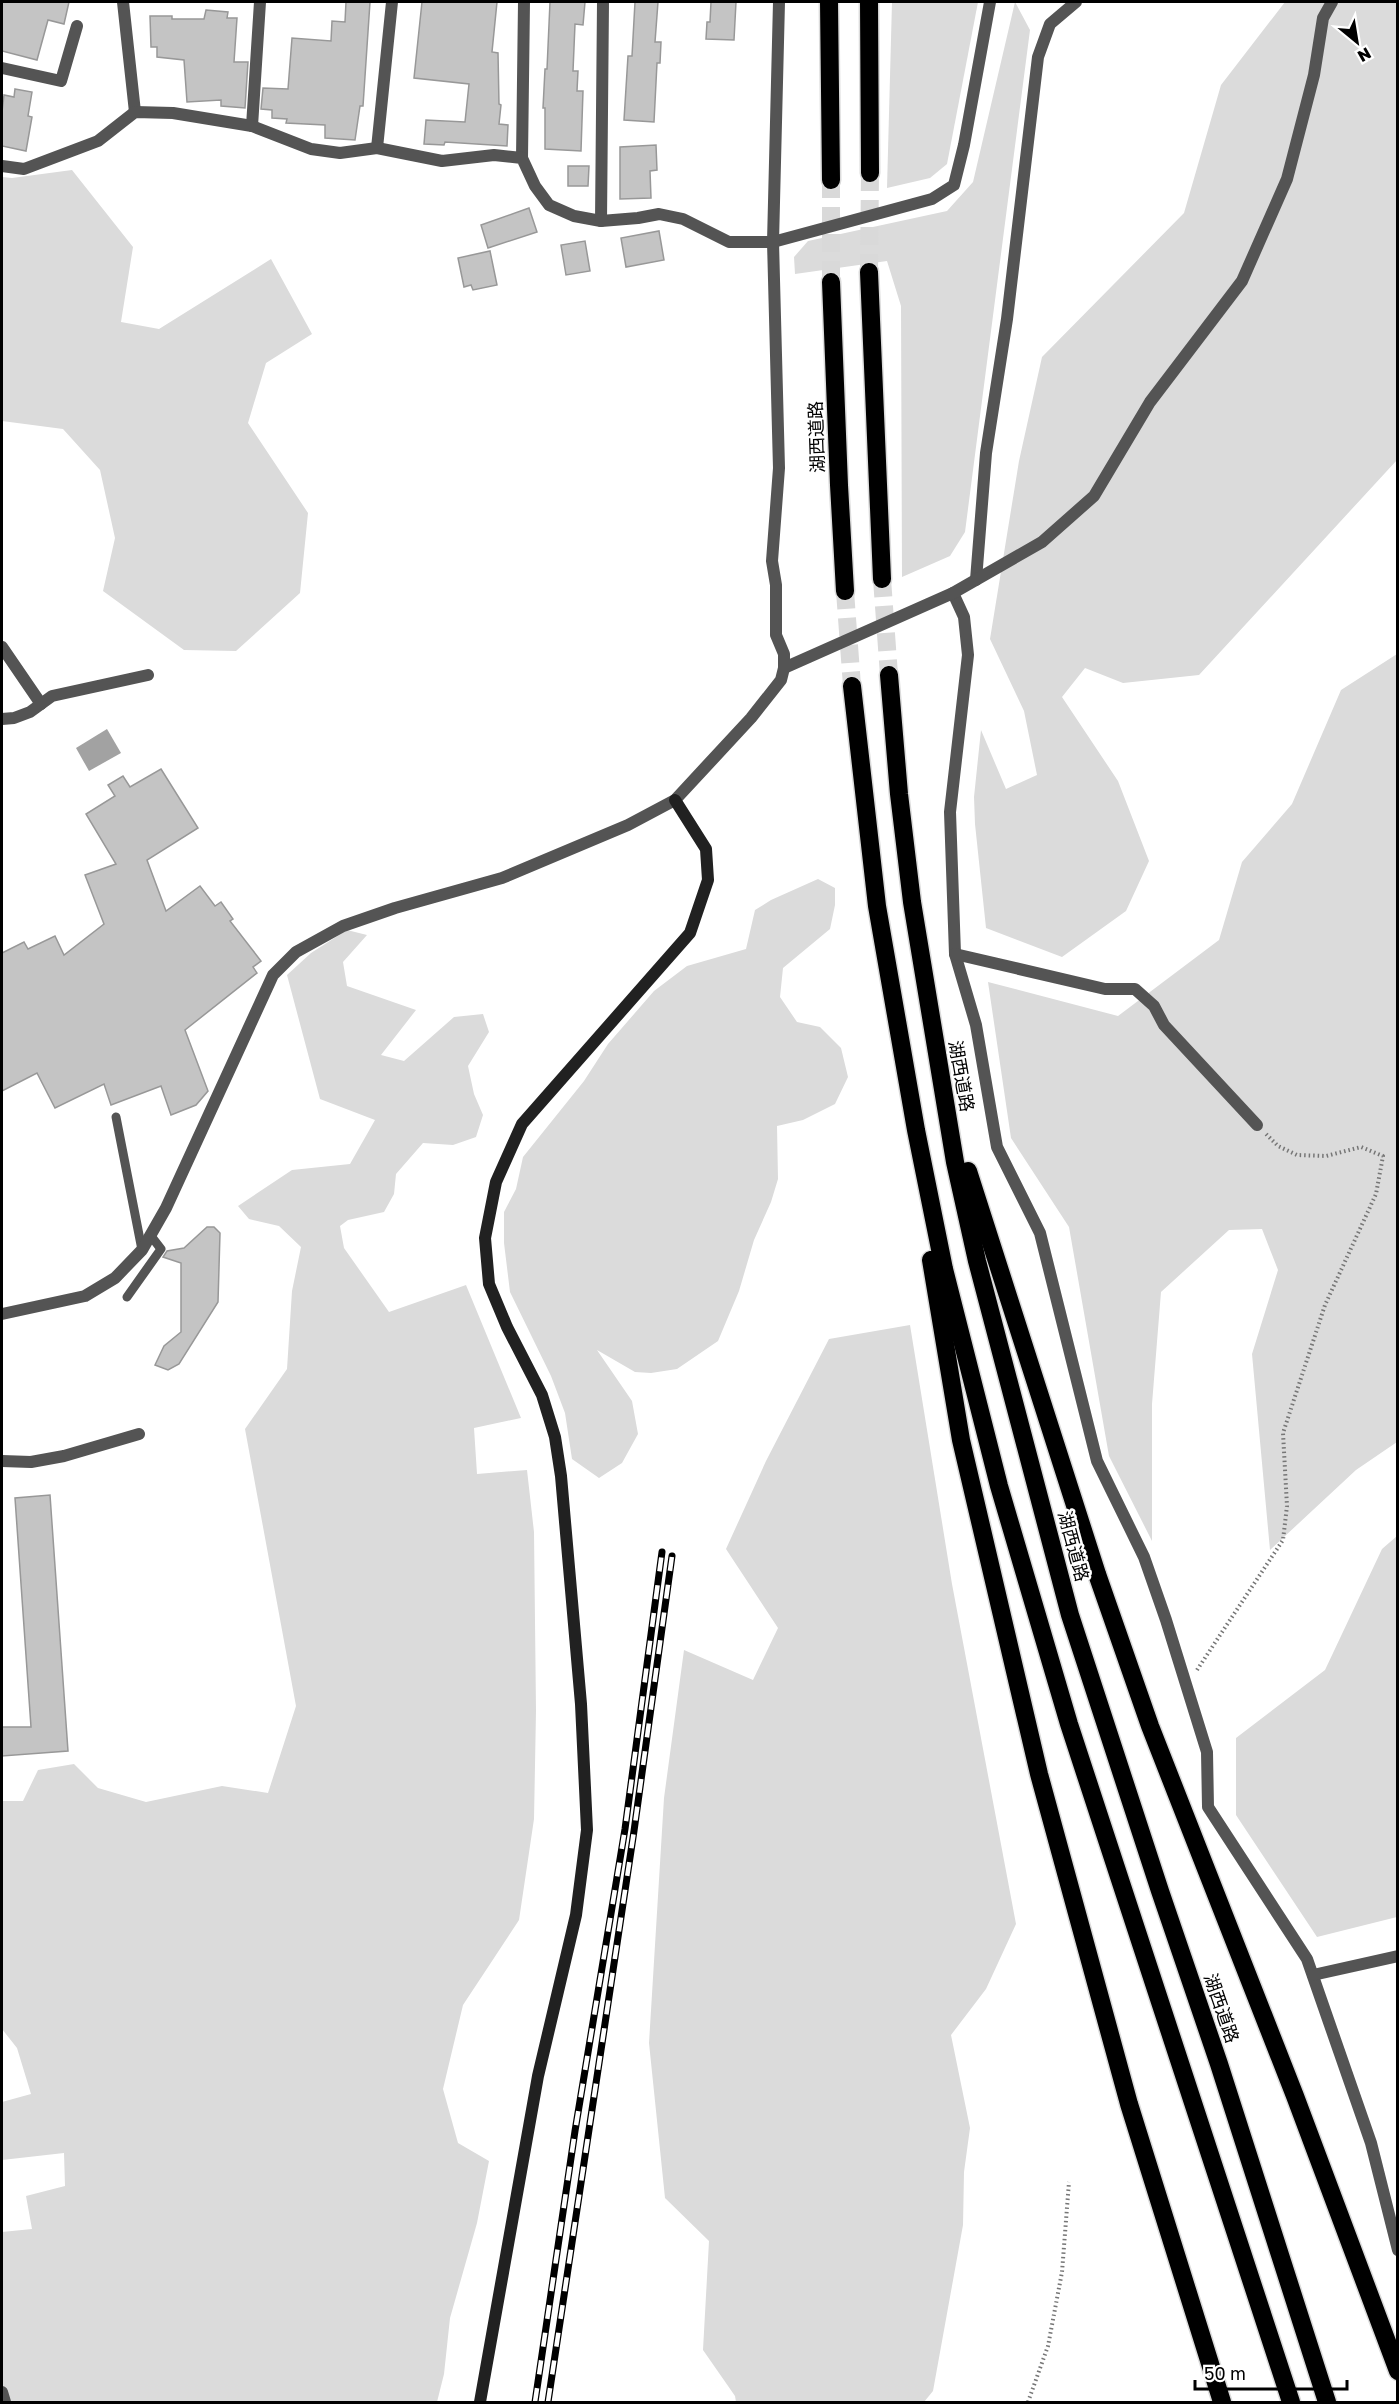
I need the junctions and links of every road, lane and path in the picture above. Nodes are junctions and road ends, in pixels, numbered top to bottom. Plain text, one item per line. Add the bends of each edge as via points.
1 (123, 2) edge
2 (260, 2) edge
3 (392, 2) edge
4 (524, 2) edge
5 (603, 2) edge
6 (779, 2) edge
7 (829, 2) edge
8 (869, 2) edge
9 (990, 2) edge
10 (1076, 2) edge
11 (1332, 2) edge
12 (77, 26) dead end
13 (2, 68) edge
14 (135, 112) junction
15 (252, 126) junction
16 (377, 148) junction
17 (522, 158) junction
18 (2, 166) edge
19 (870, 173) tunnel mouth
20 (831, 180) tunnel mouth
21 (602, 220) junction
22 (773, 242) junction
23 (869, 272) tunnel mouth
24 (831, 282) tunnel mouth
25 (882, 579) tunnel mouth
26 (976, 580) junction
27 (845, 591) tunnel mouth
28 (953, 593) junction
29 (2, 647) edge
30 (784, 668) junction
31 (148, 675) dead end
32 (889, 675) tunnel mouth
33 (852, 686) tunnel mouth
34 (40, 704) junction
35 (2, 719) edge
36 (675, 800) junction
37 (955, 954) junction
38 (937, 1053) junction
39 (116, 1117) dead end
40 (1257, 1125) joint
41 (915, 1130) junction
42 (151, 1236) junction
43 (142, 1250) junction
44 (127, 1297) dead end
45 (2, 1314) edge
46 (139, 1434) dead end
47 (2, 1461) edge
48 (1186, 1688) junction
49 (1398, 1956) edge
50 (1312, 1975) junction
51 (1069, 2182) dead end
52 (1398, 2250) edge
53 (1398, 2371) edge
54 (2, 2392) edge
55 (5, 2403) edge
56 (480, 2403) edge
57 (1028, 2403) edge
58 (1222, 2403) edge
59 (1291, 2403) edge
60 (1327, 2403) edge

1 - 14 street
2 - 15 street
3 - 16 street
4 - 17 street
5 - 21 street
6 - 22 street
7 - 20 highway
8 - 19 highway
9 - 22 street via 954,185 932,200
10 - 26 street via 1050,24 1038,57 1007,319 986,453
11 - 26 street via 1323,18 1314,75 1287,179 1242,281 1150,402 1094,496 1042,542
12 - 13 street via 61,81
14 - 15 street via 173,113
14 - 18 street via 98,141 24,169
15 - 16 street via 311,149 340,153
16 - 17 street via 442,161 494,155
17 - 21 street via 549,205 574,216
21 - 22 street via 659,214 683,219 729,242
22 - 30 street via 779,468 772,561 776,635 784,654
23 - 25 highway
24 - 27 highway, 湖西道路
26 - 28 street
28 - 30 street
28 - 37 street via 964,617 968,655 950,812
29 - 34 street
30 - 36 street via 781,680 767,699
31 - 34 street via 52,696
32 - 38 highway, 湖西道路 via 910,891
33 - 41 highway via 877,906
34 - 35 street via 30,712
36 - 42 street via 554,858 502,878 343,926 296,952 273,975
36 - 56 street via 706,849 708,880 690,933 522,1124 496,1182 485,1238 489,1284 542,1395 555,1437 579,1681 587,1830 576,1915 538,2076
37 - 40 street via 1106,989 1135,989 1154,1005 1164,1025
37 - 48 street via 976,1025 997,1147 1040,1233 1097,1461 1144,1557
38 - 53 highway via 972,1182 1104,1596 1150,1726
38 - 60 highway, 湖西道路 via 977,1261 1070,1615
39 - 43 lane
40 - 48 path via 1278,1146 1297,1155 1326,1156 1360,1147 1383,1156 1376,1194 1324,1305 1283,1433 1287,1506 1283,1540
41 - 58 highway via 940,1320 961,1440 1039,1774 1129,2104
41 - 59 highway via 944,1269 999,1486 1069,1724
42 - 43 street
42 - 44 lane via 161,1249
43 - 45 street via 115,1278 85,1296
46 - 47 street via 64,1456 31,1462
48 - 50 street via 1207,1752 1208,1807 1307,1959
49 - 50 street
50 - 52 street via 1371,2143
51 - 57 path via 1062,2272 1048,2346
54 - 55 street

